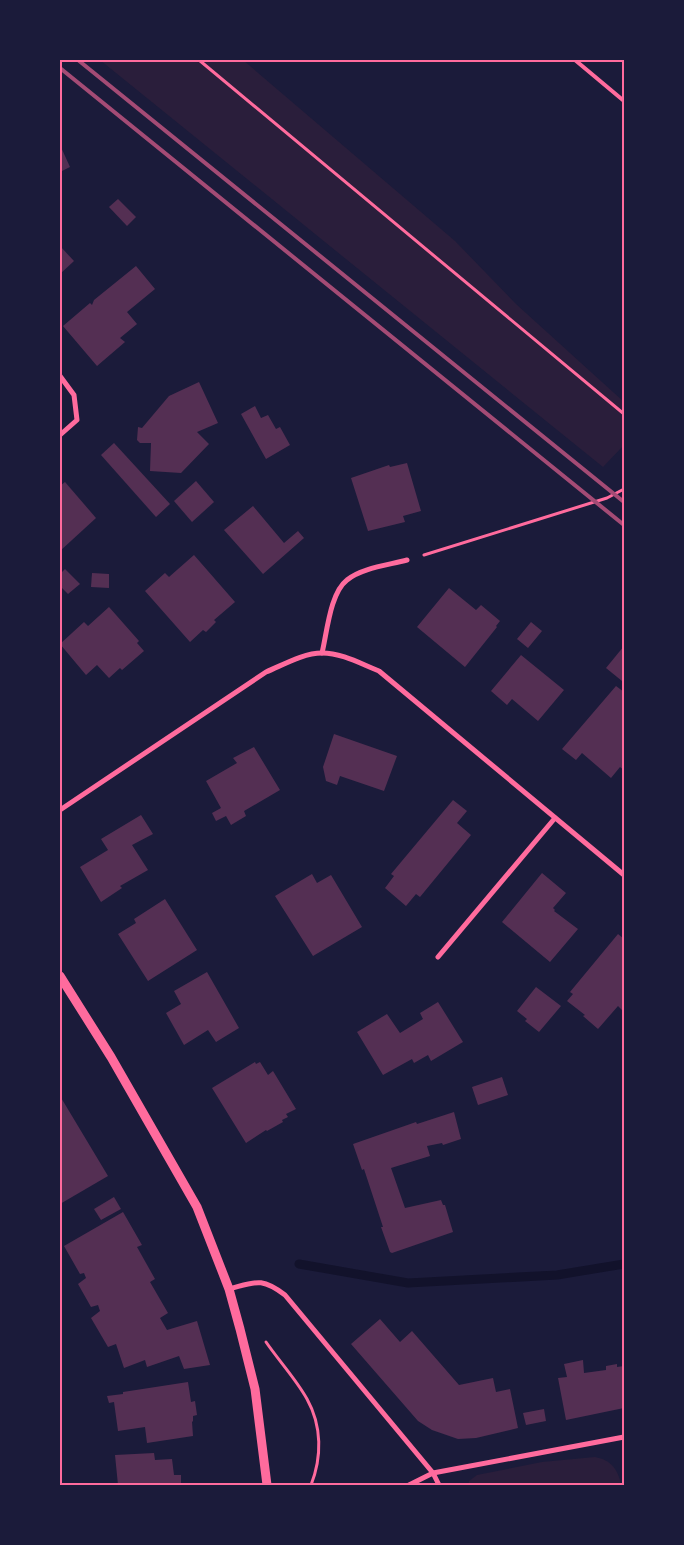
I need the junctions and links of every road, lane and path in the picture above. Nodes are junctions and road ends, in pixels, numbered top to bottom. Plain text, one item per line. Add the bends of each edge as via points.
1 (199, 60) edge
2 (576, 60) edge
3 (624, 101) edge
4 (60, 376) edge
5 (624, 414) edge
6 (60, 435) edge
7 (624, 489) edge
8 (407, 560) joint
9 (322, 653) junction
10 (60, 810) edge
11 (555, 818) junction
12 (624, 875) edge
13 (438, 957) dead end
14 (60, 976) edge
15 (229, 1289) junction
16 (265, 1341) dead end
17 (624, 1437) edge
18 (433, 1473) junction
19 (267, 1485) edge
20 (311, 1485) edge
21 (409, 1485) edge
22 (439, 1485) edge

1 - 5 path
2 - 3 lane
4 - 6 street via 74,395 77,420
7 - 8 path via 598,501
8 - 9 street via 365,571 347,580 335,597
9 - 10 street via 297,658 266,672
9 - 11 street via 350,658 379,671
11 - 12 street
11 - 13 street
14 - 15 street via 197,1207
15 - 18 street via 259,1282 275,1287 285,1295
15 - 19 street via 255,1389
16 - 20 path via 307,1399 315,1421 320,1444 317,1470
17 - 18 street
18 - 21 street
18 - 22 street

